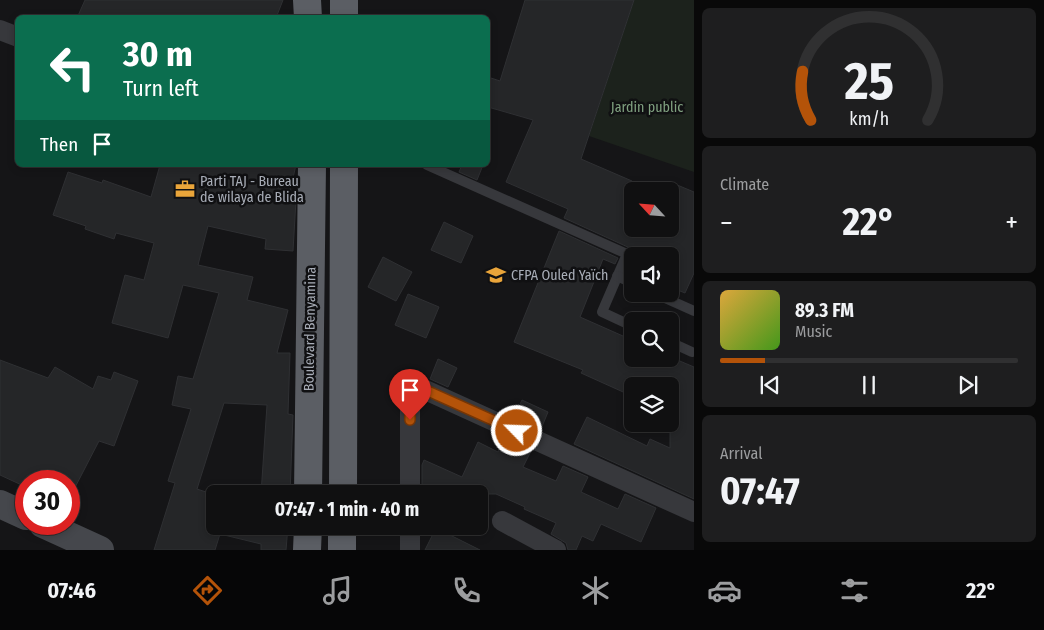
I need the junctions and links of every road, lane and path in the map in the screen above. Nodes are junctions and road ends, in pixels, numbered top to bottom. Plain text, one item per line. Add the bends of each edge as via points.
1 (307, 0) edge
2 (344, 0) edge
3 (308, 15) edge
4 (344, 15) edge
5 (0, 30) edge
6 (15, 36) edge
7 (312, 167) edge
8 (344, 167) edge
9 (432, 167) edge
10 (617, 276) junction
11 (624, 279) edge
12 (674, 302) edge
13 (694, 311) edge
14 (624, 322) edge
15 (679, 346) edge
16 (692, 352) dead end
17 (308, 485) edge
18 (343, 485) edge
19 (410, 485) edge
20 (0, 504) edge
21 (15, 511) edge
22 (694, 512) edge
23 (502, 521) dead end
24 (67, 535) edge
25 (308, 535) edge
26 (342, 535) edge
27 (410, 535) edge
28 (100, 550) edge
29 (307, 550) edge
30 (342, 550) edge
31 (410, 550) edge
32 (556, 550) edge

1 - 3 highway
2 - 4 highway
5 - 6 street
7 - 17 highway, Boulevard Benyamina
8 - 18 highway
9 - 10 lane via 627,254
10 - 11 lane
10 - 14 lane via 602,312
12 - 13 lane
15 - 16 lane
19 - 22 street via 410,383
20 - 21 main road
23 - 32 street
24 - 28 main road
25 - 29 highway
26 - 30 highway
27 - 31 street

